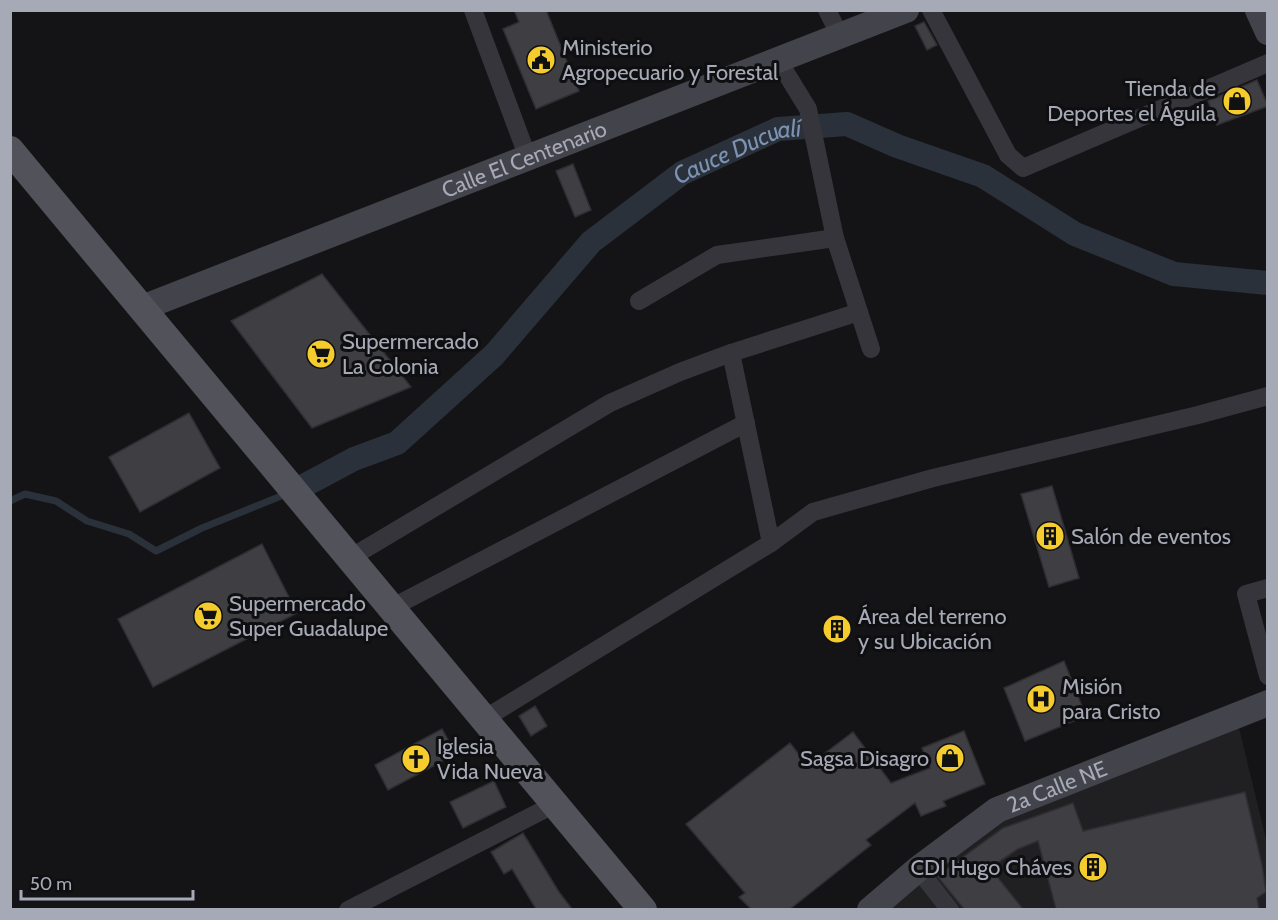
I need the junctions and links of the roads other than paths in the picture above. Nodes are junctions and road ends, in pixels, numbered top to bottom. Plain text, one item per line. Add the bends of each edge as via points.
1 (473, 10) edge
2 (827, 10) edge
3 (906, 10) edge
4 (931, 10) edge
5 (1258, 10) edge
6 (1268, 32) edge
7 (840, 36) junction
8 (778, 60) junction
9 (1268, 63) edge
10 (10, 150) edge
11 (528, 158) junction
12 (835, 238) junction
13 (639, 301) dead end
14 (142, 308) junction
15 (859, 312) junction
16 (871, 349) dead end
17 (731, 353) junction
18 (1268, 396) edge
19 (746, 423) junction
20 (771, 543) junction
21 (351, 558) junction
22 (1268, 588) edge
23 (391, 608) junction
24 (1268, 676) edge
25 (1268, 703) edge
26 (484, 719) junction
27 (555, 804) junction
28 (918, 869) junction
29 (348, 909) edge
30 (643, 909) edge
31 (870, 909) edge
32 (950, 909) edge

1 - 11 street
2 - 7 street
3 - 7 main road, Calle El Centenario
4 - 9 street via 1008,155 1023,168
5 - 6 main road
7 - 8 main road, Calle El Centenario
8 - 11 main road, Calle El Centenario
8 - 12 street via 808,109
10 - 14 main road
11 - 14 main road, Calle El Centenario
12 - 13 street via 717,255
12 - 15 street
14 - 21 main road
15 - 16 street
15 - 17 street
17 - 19 street
17 - 21 street via 610,403
18 - 20 street via 933,478 813,512
19 - 20 street
19 - 23 street
20 - 26 street
21 - 23 main road
22 - 24 street via 1246,594
23 - 26 main road
25 - 28 main road, 2a Calle NE via 997,810
26 - 27 main road
27 - 29 street
27 - 30 main road
28 - 31 main road, 2a Calle NE
28 - 32 street

